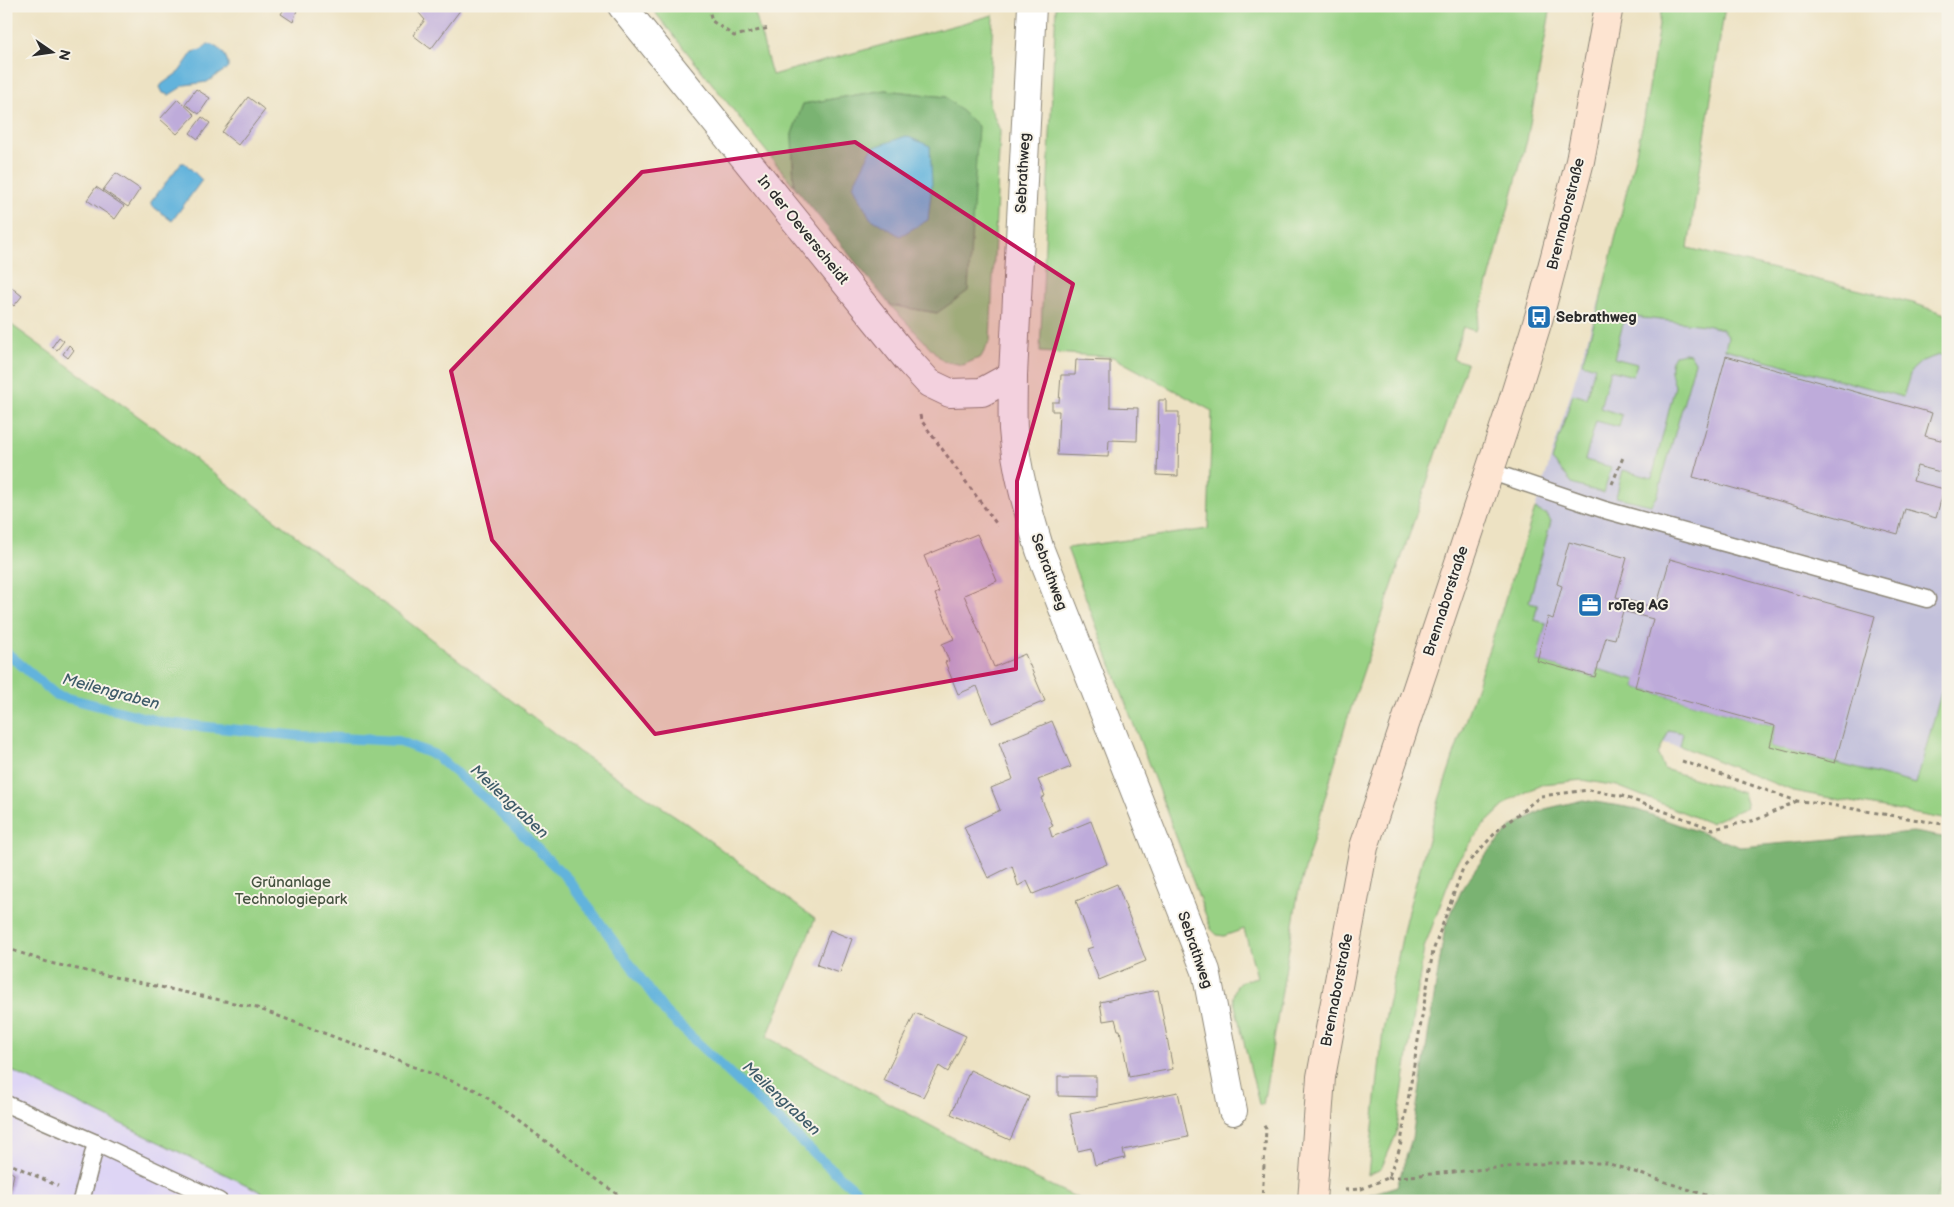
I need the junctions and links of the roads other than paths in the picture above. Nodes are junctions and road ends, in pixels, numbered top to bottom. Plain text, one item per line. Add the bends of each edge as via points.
1 (622, 6) edge
2 (1032, 6) edge
3 (1609, 6) edge
4 (1013, 375) junction
5 (1489, 471) junction
6 (1927, 599) dead end
7 (6, 1104) edge
8 (1233, 1111) dead end
9 (96, 1143) junction
10 (1312, 1196) edge
11 (81, 1199) edge
12 (218, 1201) edge

1 - 4 street, In der Oeverscheidt via 929,383 950,393 982,392
2 - 4 street, Sebrathweg
3 - 5 main road, Brennaborstraße via 1580,161 1555,260
4 - 8 street, Sebrathweg via 1013,430 1027,508 1040,550 1206,971
5 - 6 lane via 1605,510
5 - 10 main road, Brennaborstraße via 1364,847 1321,1077
7 - 9 lane
9 - 11 lane
9 - 12 lane

